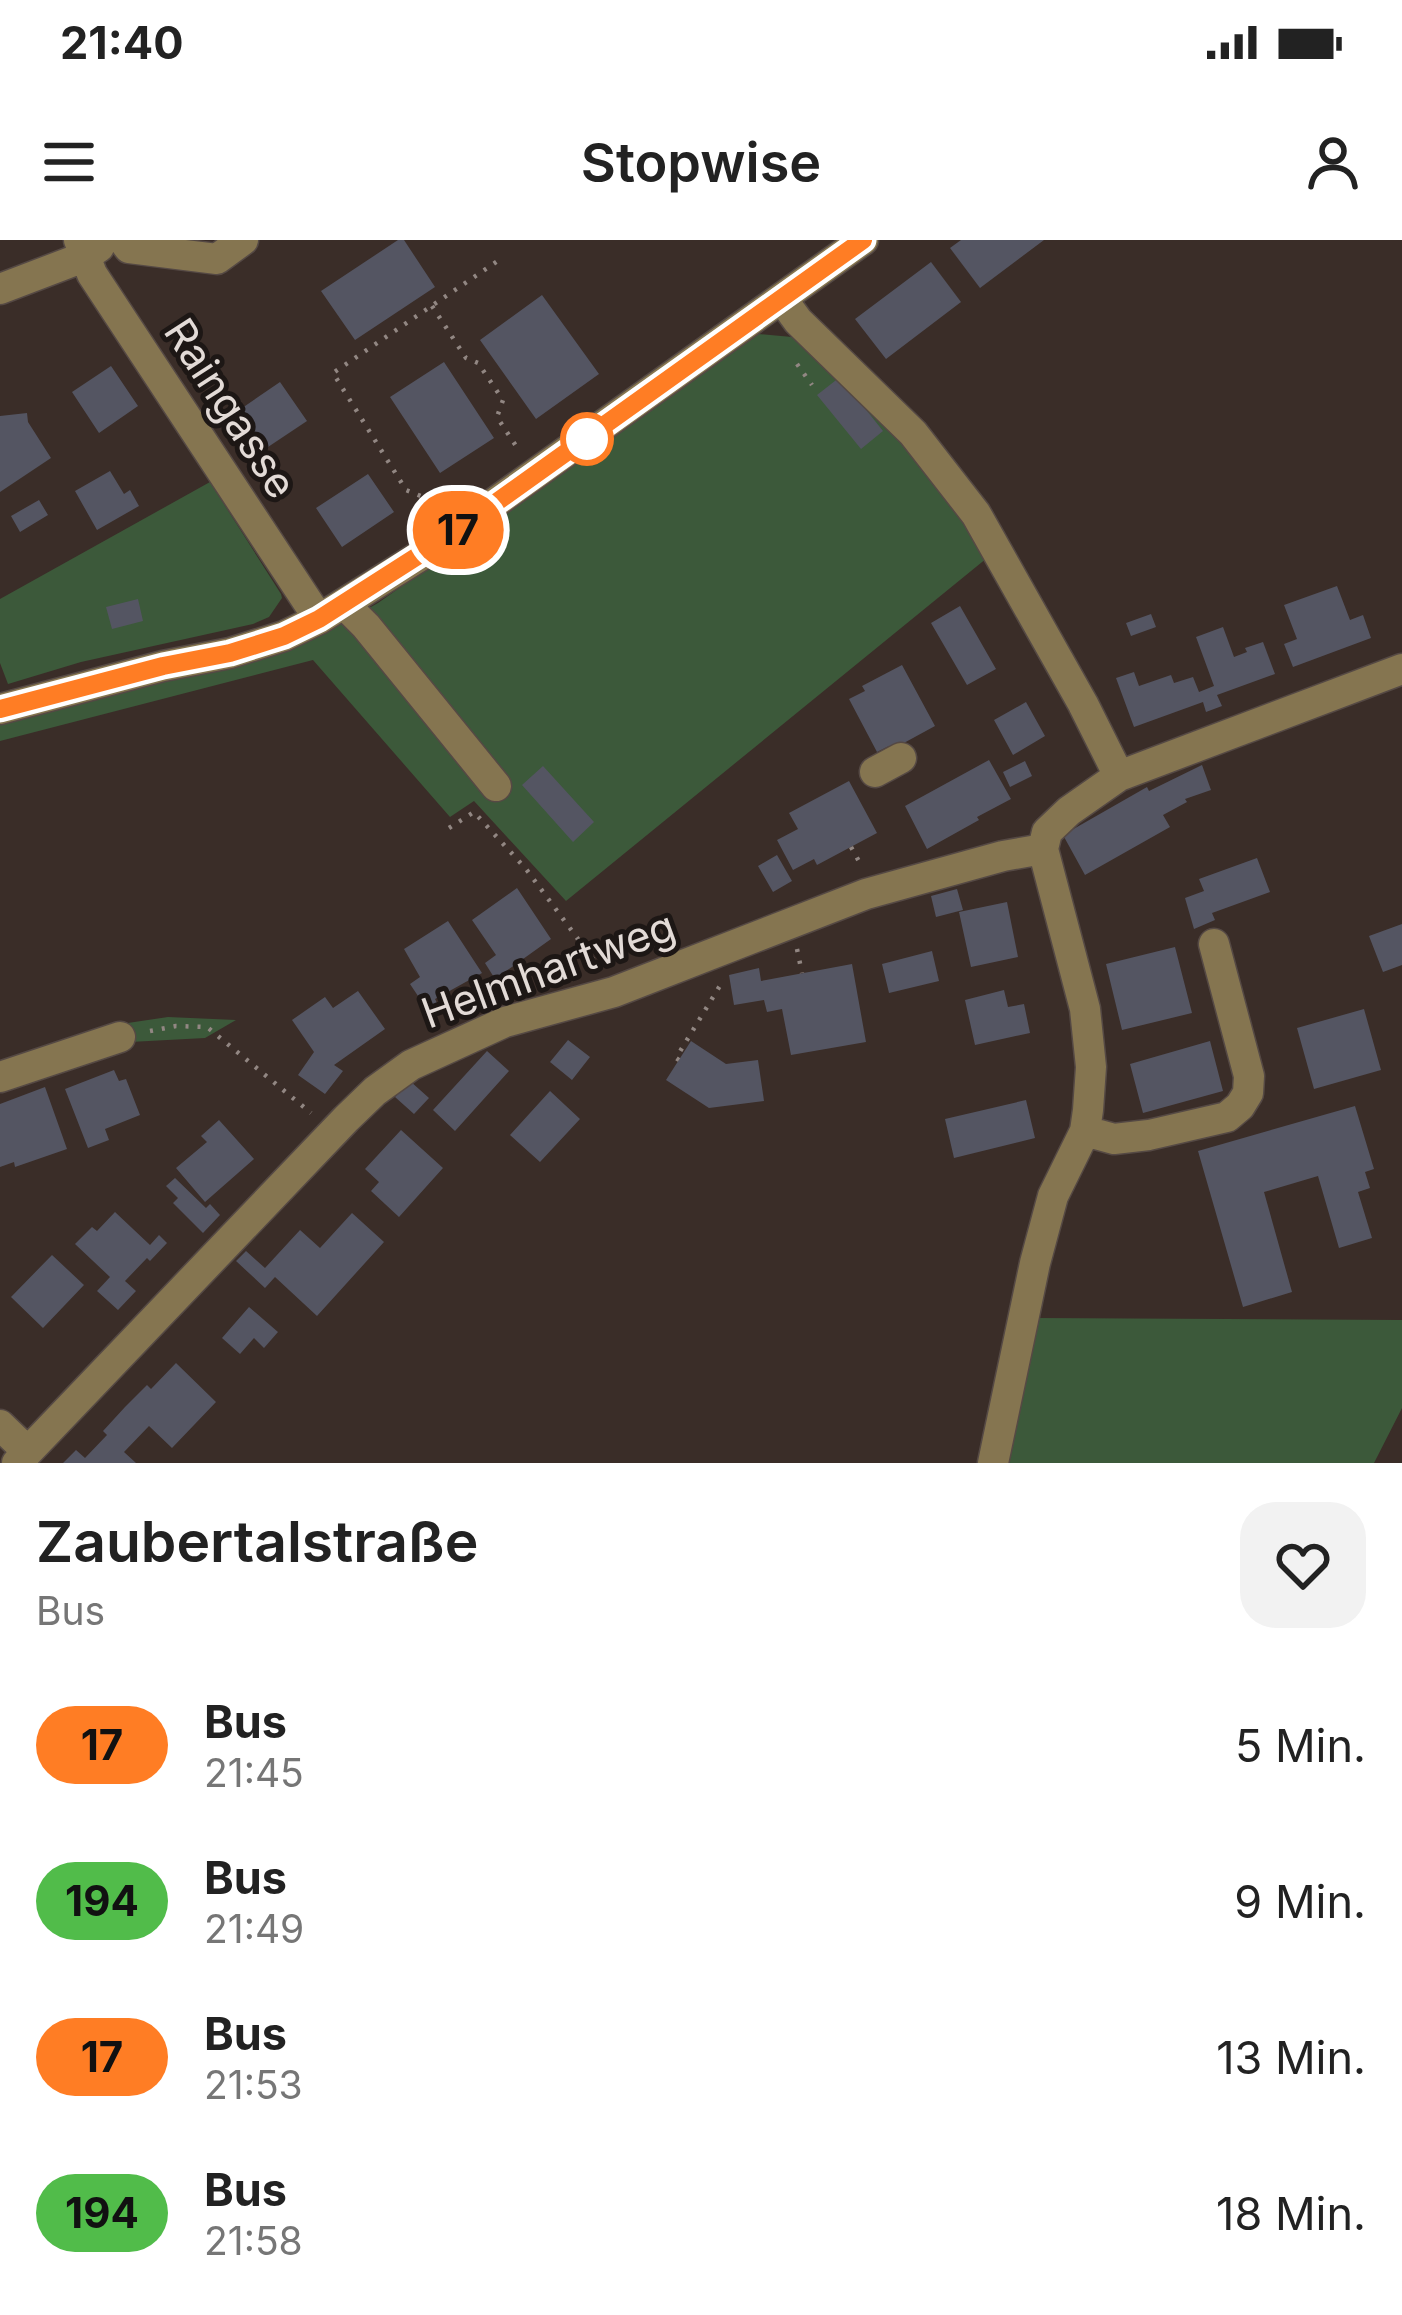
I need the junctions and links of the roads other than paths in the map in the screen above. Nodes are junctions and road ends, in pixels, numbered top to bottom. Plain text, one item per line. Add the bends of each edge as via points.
1 (123, 240) edge
2 (243, 240) edge
3 (863, 240) edge
4 (91, 246) edge
5 (829, 250) edge
6 (0, 289) edge
7 (782, 298) junction
8 (332, 611) junction
9 (1402, 669) edge
10 (0, 709) edge
11 (1119, 776) junction
12 (496, 786) dead end
13 (1043, 849) junction
14 (1214, 944) dead end
15 (120, 1037) road end
16 (0, 1077) edge
17 (1085, 1131) junction
18 (0, 1425) edge
19 (22, 1457) edge
20 (993, 1463) edge

1 - 2 street via 129,248 217,259
3 - 5 street
4 - 6 street
4 - 8 street, Raingasse via 92,274
5 - 7 street
7 - 8 street
7 - 11 street via 913,433 976,514
8 - 10 street via 230,653
8 - 12 street, Raingasse via 365,626
9 - 11 street
11 - 13 street via 1047,832
13 - 17 street via 1088,1024
13 - 19 street, Helmhartweg via 866,894 614,992 505,1022 411,1065 333,1132
14 - 17 street via 1249,1076 1240,1106 1227,1117 1149,1135 1114,1139
15 - 16 street
17 - 20 street via 1052,1196
18 - 19 street

